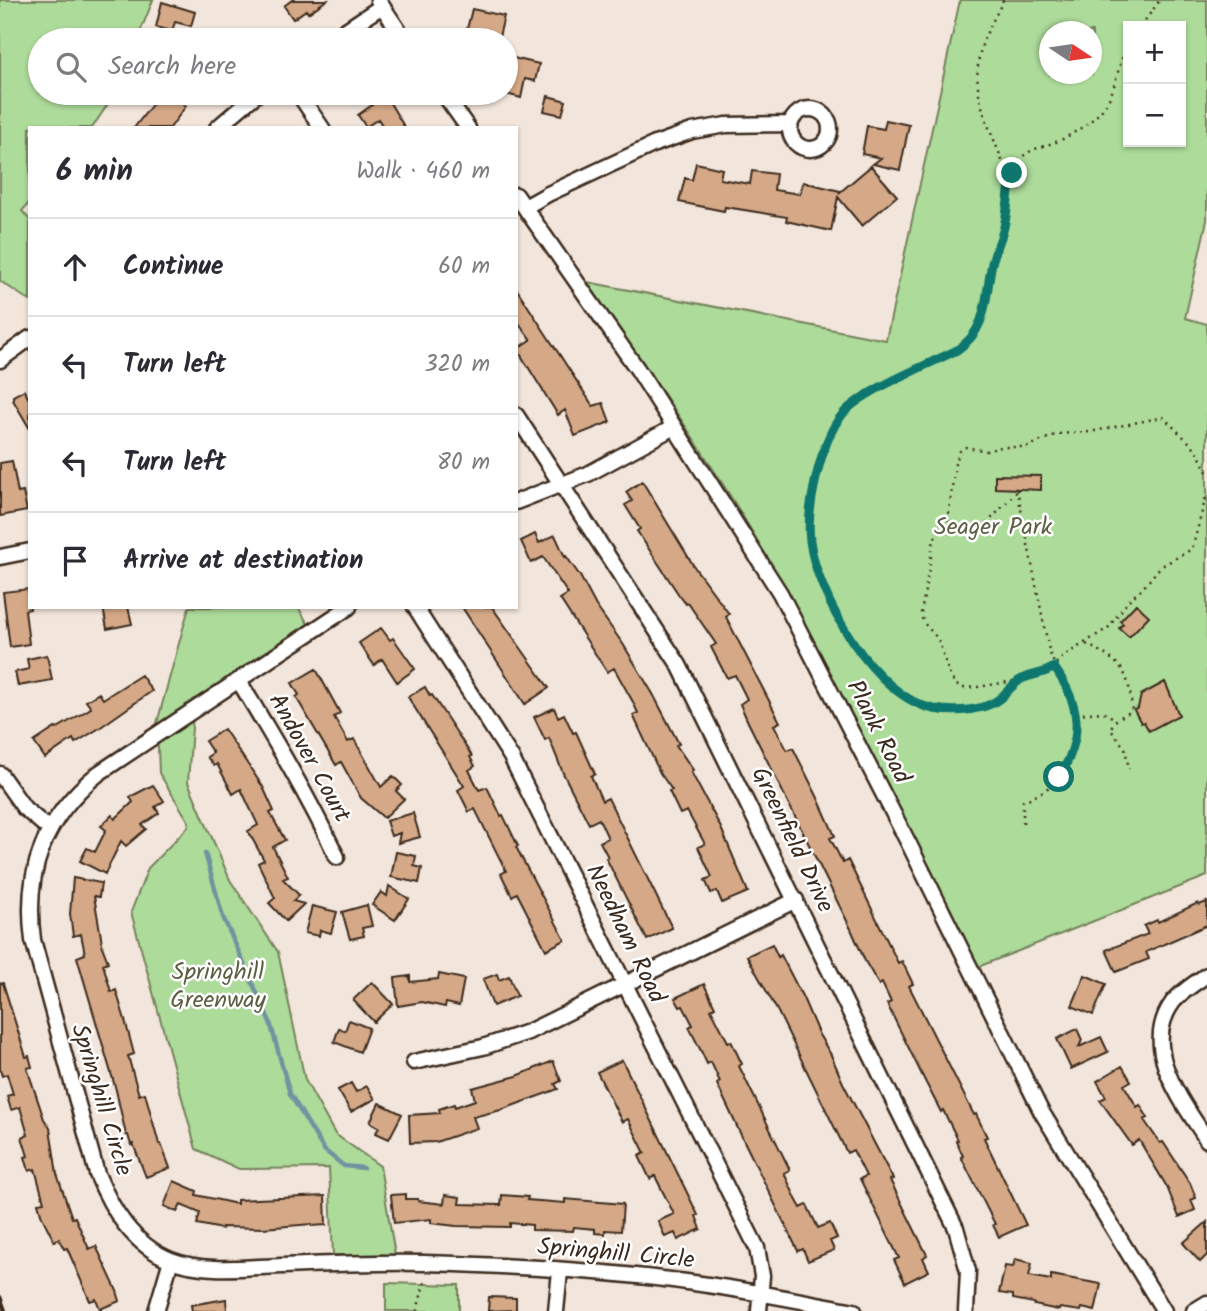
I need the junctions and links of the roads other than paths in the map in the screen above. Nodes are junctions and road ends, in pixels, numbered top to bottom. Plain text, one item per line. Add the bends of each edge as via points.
1 (379, 3) edge
2 (347, 28) edge
3 (397, 28) edge
4 (244, 105) edge
5 (306, 105) edge
6 (452, 105) edge
7 (790, 124) dead end
8 (219, 126) edge
9 (321, 126) edge
10 (467, 126) edge
11 (518, 198) edge
12 (525, 208) junction
13 (28, 339) edge
14 (0, 360) edge
15 (518, 418) edge
16 (674, 427) junction
17 (562, 483) junction
18 (518, 501) edge
19 (28, 551) edge
20 (0, 557) edge
21 (346, 609) edge
22 (416, 609) edge
23 (239, 681) junction
24 (0, 774) edge
25 (49, 829) junction
26 (337, 857) dead end
27 (796, 900) junction
28 (1207, 975) edge
29 (625, 985) junction
30 (414, 1062) dead end
31 (1207, 1140) edge
32 (171, 1260) junction
33 (560, 1271) junction
34 (762, 1295) junction
35 (1207, 1303) edge
36 (156, 1311) edge
37 (556, 1311) edge
38 (760, 1311) edge
39 (854, 1311) edge
40 (966, 1311) edge
41 (1164, 1311) edge
42 (1194, 1311) edge

1 - 2 street
1 - 3 street
4 - 8 street
5 - 9 street
6 - 10 street
7 - 12 street via 726,124 692,131 643,149
11 - 12 street, Plank Road
12 - 16 street, Plank Road
13 - 14 street
15 - 17 street, Greenfield Drive
16 - 17 street via 613,463
16 - 41 street, Plank Road via 795,619 1028,1087
17 - 18 street
17 - 27 street, Greenfield Drive via 679,665
19 - 20 street
21 - 23 street, Springhill Circle
22 - 29 street, Needham Road via 512,757
23 - 25 street, Springhill Circle via 99,773
23 - 26 street, Andover Court
24 - 25 street via 24,808
25 - 32 street, Springhill Circle via 36,863 30,901 38,966 97,1174 111,1206 141,1241
27 - 29 street
27 - 40 street, Greenfield Drive via 956,1228 968,1271
28 - 31 street via 1172,1004 1161,1046 1178,1095
29 - 30 street via 528,1032
29 - 34 street, Needham Road via 757,1248
32 - 33 street, Springhill Circle via 210,1268 419,1263
32 - 36 street
33 - 34 street, Springhill Circle via 666,1280
33 - 37 street
34 - 38 street, Needham Road
34 - 39 street, Springhill Circle
35 - 42 street

